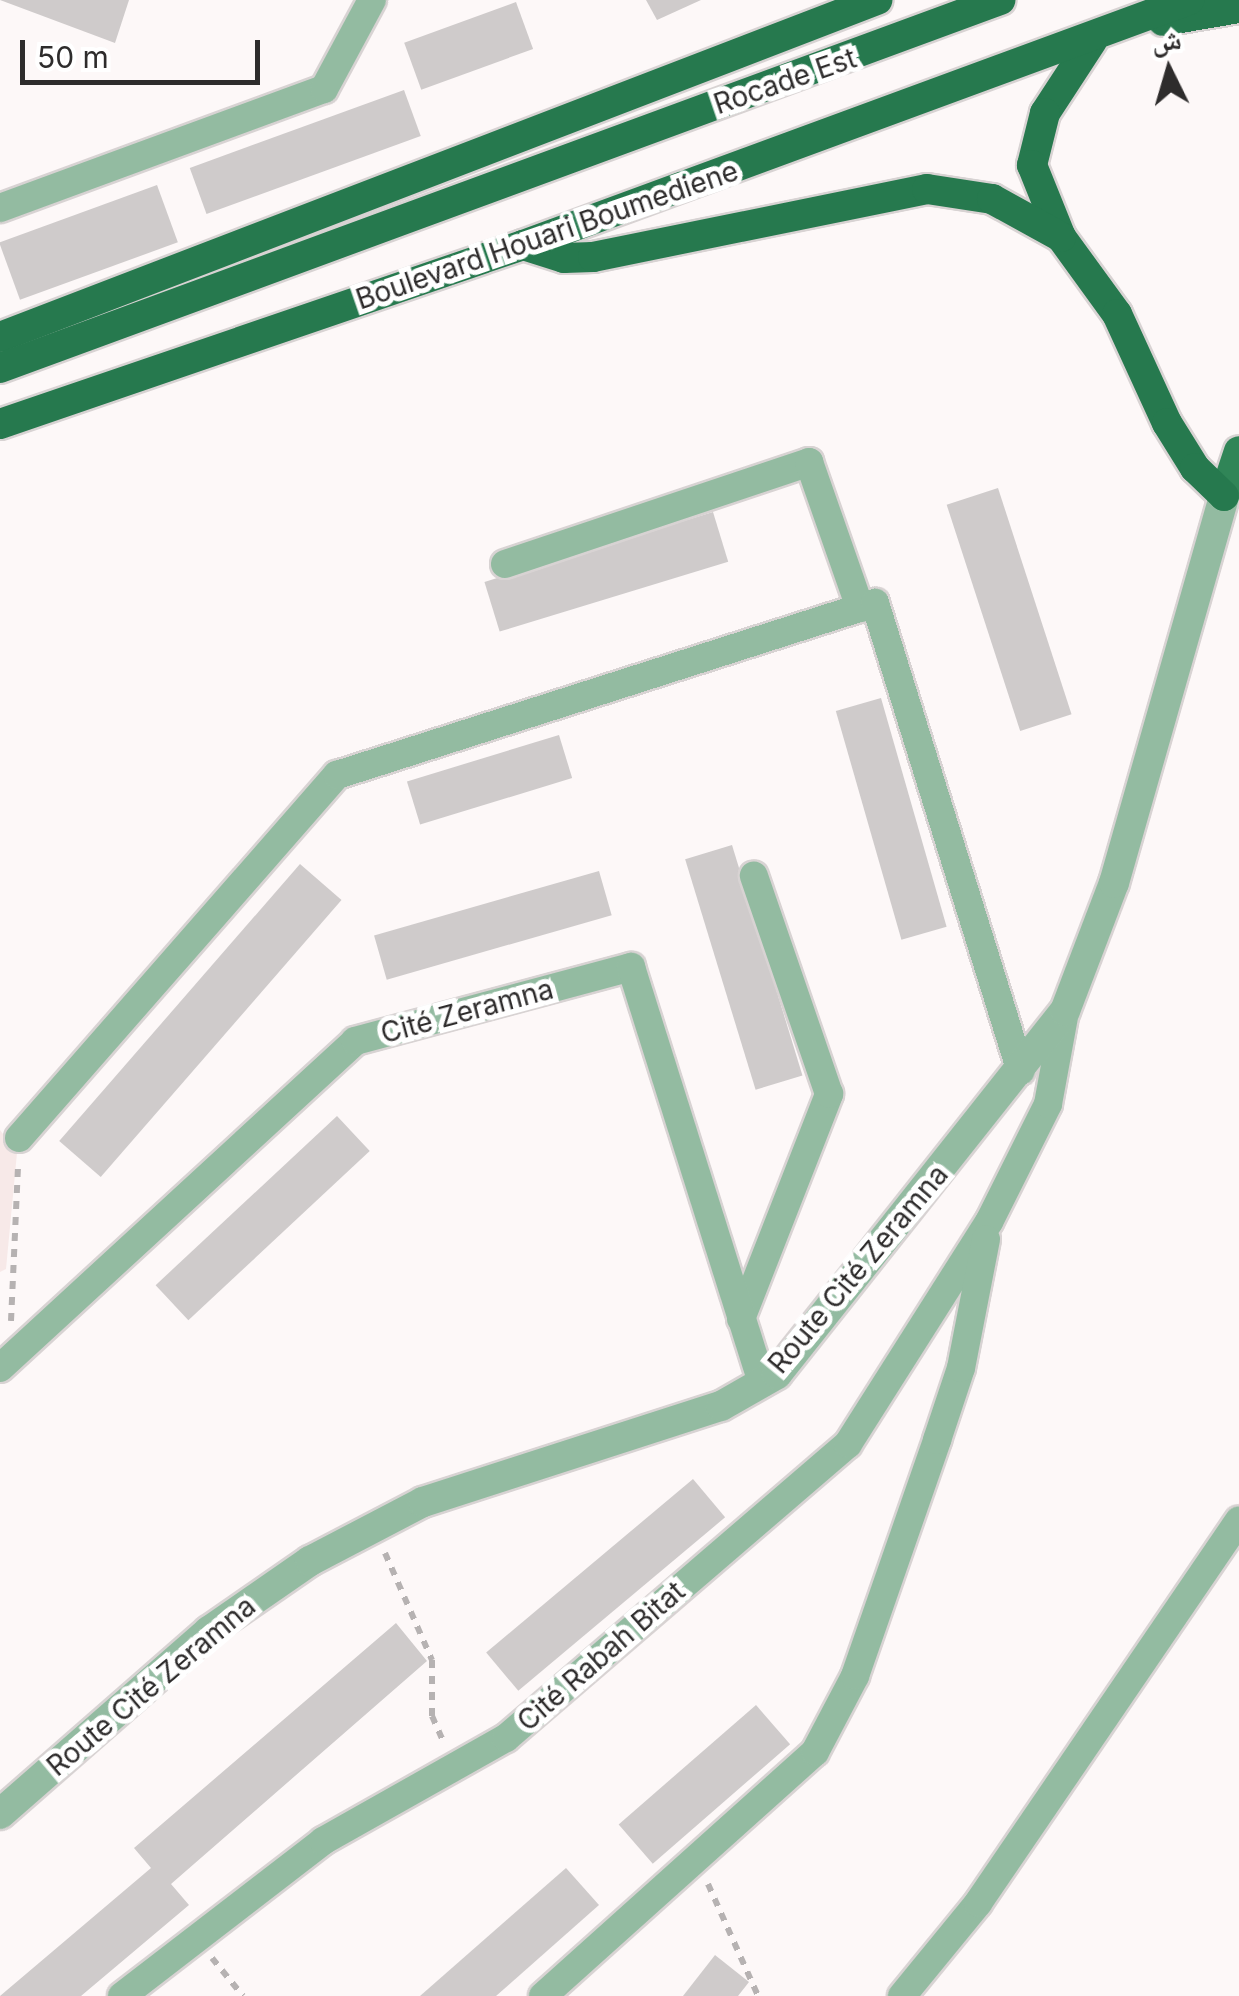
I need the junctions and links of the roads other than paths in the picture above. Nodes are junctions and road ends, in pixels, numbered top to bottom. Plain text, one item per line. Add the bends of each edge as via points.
1 (372, 0) edge
2 (878, 0) edge
3 (1000, 0) edge
4 (1189, 0) edge
5 (1239, 8) edge
6 (1121, 29) junction
7 (1092, 41) junction
8 (0, 208) edge
9 (1061, 237) junction
10 (523, 245) junction
11 (0, 337) edge
12 (0, 368) edge
13 (0, 424) edge
14 (1239, 451) edge
15 (1224, 496) junction
16 (505, 564) dead end
17 (860, 608) junction
18 (754, 876) dead end
19 (1065, 1011) junction
20 (1021, 1072) junction
21 (20, 1138) road end
22 (989, 1222) junction
23 (741, 1319) junction
24 (4, 1364) edge
25 (762, 1383) junction
26 (1239, 1520) edge
27 (0, 1814) edge
28 (122, 1996) edge
29 (543, 1996) edge
30 (902, 1996) edge

1 - 8 street via 324,89
2 - 11 highway
3 - 12 highway, Rocade Est
4 - 6 highway
5 - 6 highway
6 - 7 highway
7 - 9 highway via 1045,113 1032,165
7 - 10 highway, Boulevard Houari Boumediene
9 - 10 highway via 992,198 927,189 594,257 564,258
9 - 15 highway via 1117,314 1188,458
10 - 13 highway, Boulevard Houari Boumediene
14 - 15 main road, Route Cité Zeramna
15 - 19 street, Route Cité Zeramna via 1120,865
16 - 17 street via 809,462
17 - 20 street via 875,603
17 - 21 street via 337,775
18 - 23 street via 829,1094
19 - 20 street, Route Cité Zeramna
19 - 22 street, Cité Rabah Bitat via 1048,1104
20 - 25 street, Route Cité Zeramna via 777,1374
22 - 28 street, Cité Rabah Bitat via 848,1444 506,1738 323,1841
22 - 29 street, Cité Rabah Bitat via 955,1386 854,1676 815,1752
23 - 24 street, Cité Zeramna via 631,967 355,1040
23 - 25 street, Cité Zeramna
25 - 27 street, Route Cité Zeramna via 721,1406 423,1502 310,1561 209,1630
26 - 30 street via 978,1903

